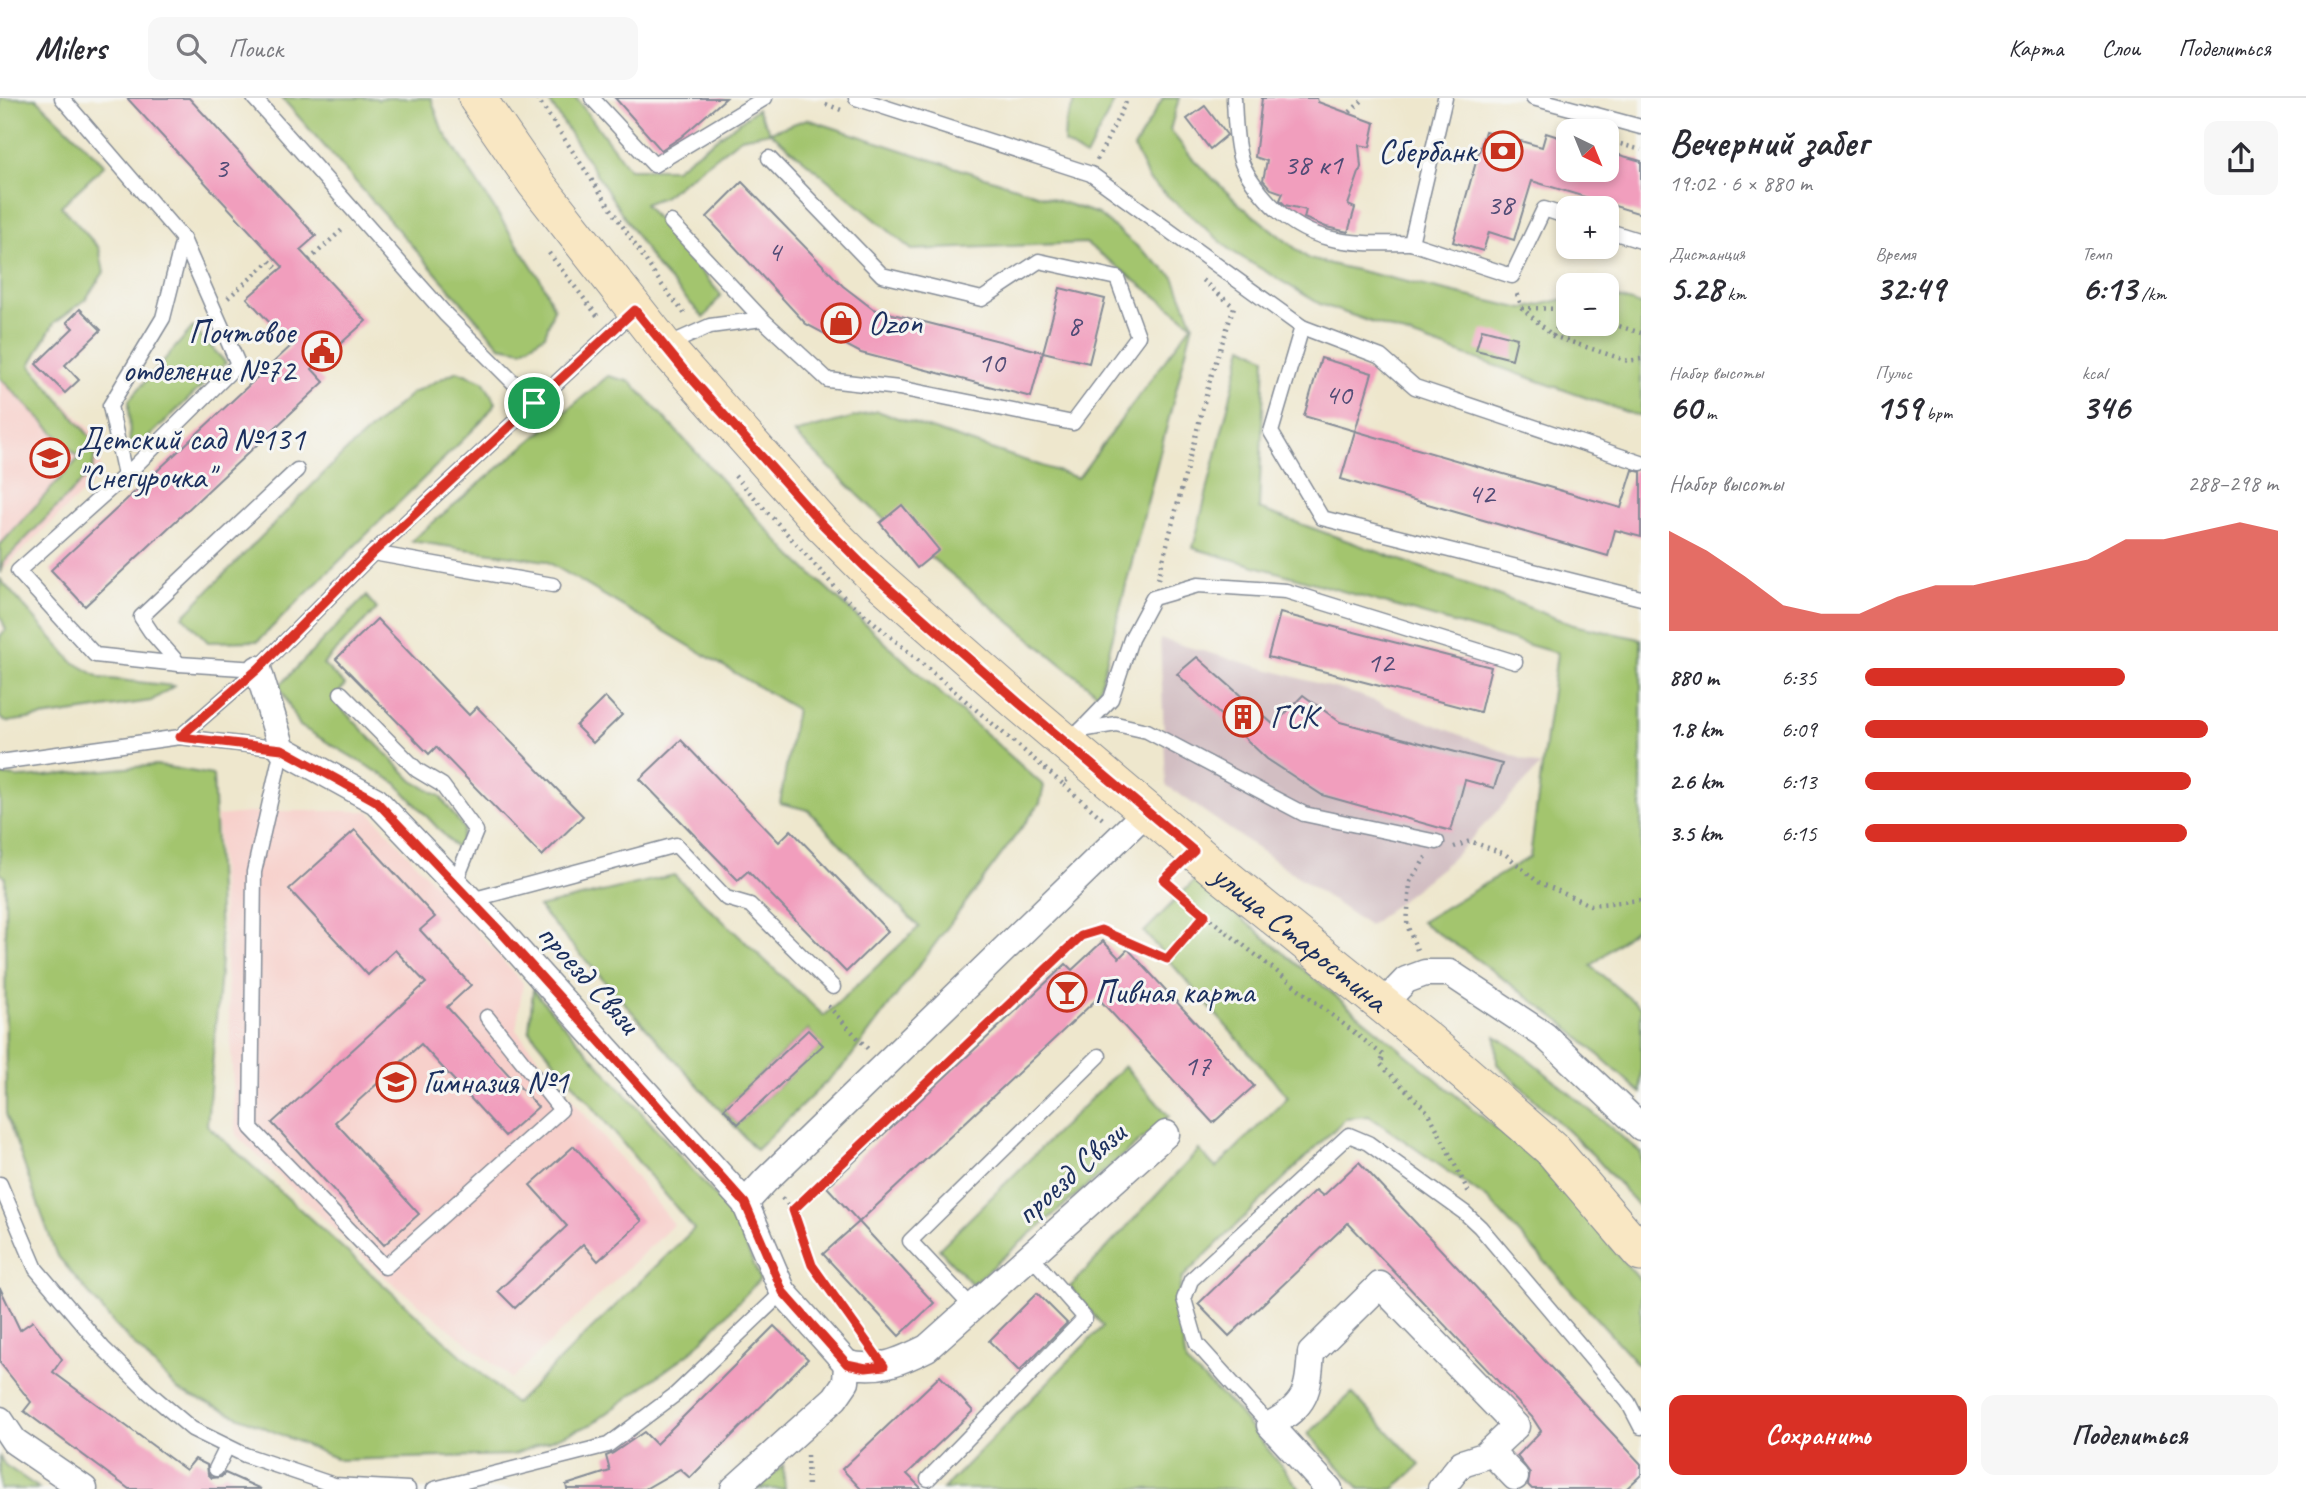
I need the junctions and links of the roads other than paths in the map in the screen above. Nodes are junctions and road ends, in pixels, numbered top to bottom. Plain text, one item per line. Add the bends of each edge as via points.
1 (62, 98) edge
2 (254, 98) edge
3 (477, 98) edge
4 (592, 98) edge
5 (765, 98) edge
6 (856, 98) edge
7 (1234, 98) edge
8 (1445, 98) edge
9 (1533, 98) edge
10 (1641, 127) edge
11 (769, 158) dead end
12 (1556, 213) edge
13 (671, 222) dead end
14 (1619, 234) edge
15 (183, 239) junction
16 (1641, 242) edge
17 (1412, 243) junction
18 (635, 310) junction
19 (762, 319) junction
20 (1302, 327) junction
21 (664, 346) junction
22 (534, 403) junction
23 (1641, 463) edge
24 (297, 470) dead end
25 (125, 475) junction
26 (373, 553) junction
27 (553, 585) dead end
28 (1641, 598) edge
29 (1516, 662) dead end
30 (179, 664) junction
31 (258, 669) junction
32 (341, 693) dead end
33 (180, 737) junction
34 (1076, 738) junction
35 (282, 749) junction
36 (0, 762) edge
37 (1147, 811) junction
38 (1440, 848) road end
39 (463, 891) junction
40 (833, 987) dead end
41 (1382, 1005) junction
42 (487, 1017) dead end
43 (1099, 1056) dead end
44 (1641, 1127) edge
45 (1166, 1133) dead end
46 (0, 1184) edge
47 (745, 1203) junction
48 (1641, 1253) edge
49 (1030, 1255) junction
50 (783, 1292) junction
51 (972, 1307) junction
52 (847, 1364) junction
53 (0, 1420) edge
54 (1270, 1425) junction
55 (1641, 1427) edge
56 (227, 1447) junction
57 (1490, 1451) junction
58 (216, 1469) dead end
59 (1516, 1478) dead end
60 (928, 1479) dead end
61 (84, 1489) edge
62 (408, 1489) edge
63 (434, 1489) edge
64 (734, 1489) edge
65 (1329, 1489) edge
66 (1441, 1489) edge

1 - 15 lane
2 - 22 lane via 446,315
3 - 18 main road, улица Старостина via 535,182
4 - 5 lane via 654,165
6 - 20 lane via 1091,174
7 - 17 lane via 1240,158 1253,183 1288,220 1308,233 1361,244
8 - 17 lane
9 - 10 lane
11 - 19 lane via 882,275 982,299 1039,261 1117,278 1138,336 1073,423 899,388 828,380
12 - 17 lane via 1544,209 1512,276
13 - 19 lane
14 - 16 lane
15 - 25 lane via 163,318 110,405
15 - 25 lane via 238,364
18 - 21 main road, улица Старостина
18 - 22 lane
19 - 21 lane via 710,326
20 - 23 lane via 1381,357 1415,387
20 - 28 lane via 1271,432 1322,518
21 - 34 main road, улица Старостина via 869,571
22 - 26 lane
24 - 30 lane via 141,617
25 - 30 lane via 18,571 95,655
26 - 27 lane
26 - 31 lane
29 - 34 lane via 1286,591 1198,584 1153,598 1131,639 1111,699
30 - 31 lane
31 - 33 lane
31 - 35 street
32 - 39 lane via 417,770 442,785 476,831
33 - 35 lane
33 - 36 lane
34 - 37 main road, улица Старостина
34 - 38 lane via 1116,724 1147,730 1304,814
35 - 39 street, проезд Связи via 376,801
35 - 42 lane via 254,872 251,1128 385,1267 561,1110
37 - 41 main road, улица Старостина
37 - 47 street
39 - 40 lane via 677,845 726,898 750,905
39 - 47 street, проезд Связи
41 - 44 street via 1406,980 1425,973 1450,973 1544,1035
41 - 48 main road, улица Старостина via 1552,1149
43 - 51 lane via 910,1241
45 - 49 street, проезд Связи
46 - 56 lane via 36,1269 103,1348 191,1429
47 - 50 street, проезд Связи
49 - 51 street, проезд Связи
49 - 60 lane via 1085,1318
50 - 52 street, проезд Связи
50 - 63 lane via 676,1394 608,1445
51 - 52 street, проезд Связи via 927,1348 906,1359 866,1368
52 - 64 street via 846,1382 835,1398
53 - 61 street via 14,1441
54 - 55 lane via 1197,1345 1184,1299 1191,1280 1349,1135 1368,1143 1480,1227 1628,1402
54 - 57 street via 1288,1416 1308,1390 1311,1353 1380,1284 1516,1426
54 - 65 street
56 - 58 lane
56 - 62 lane via 334,1485
57 - 59 street
57 - 66 street via 1462,1463

